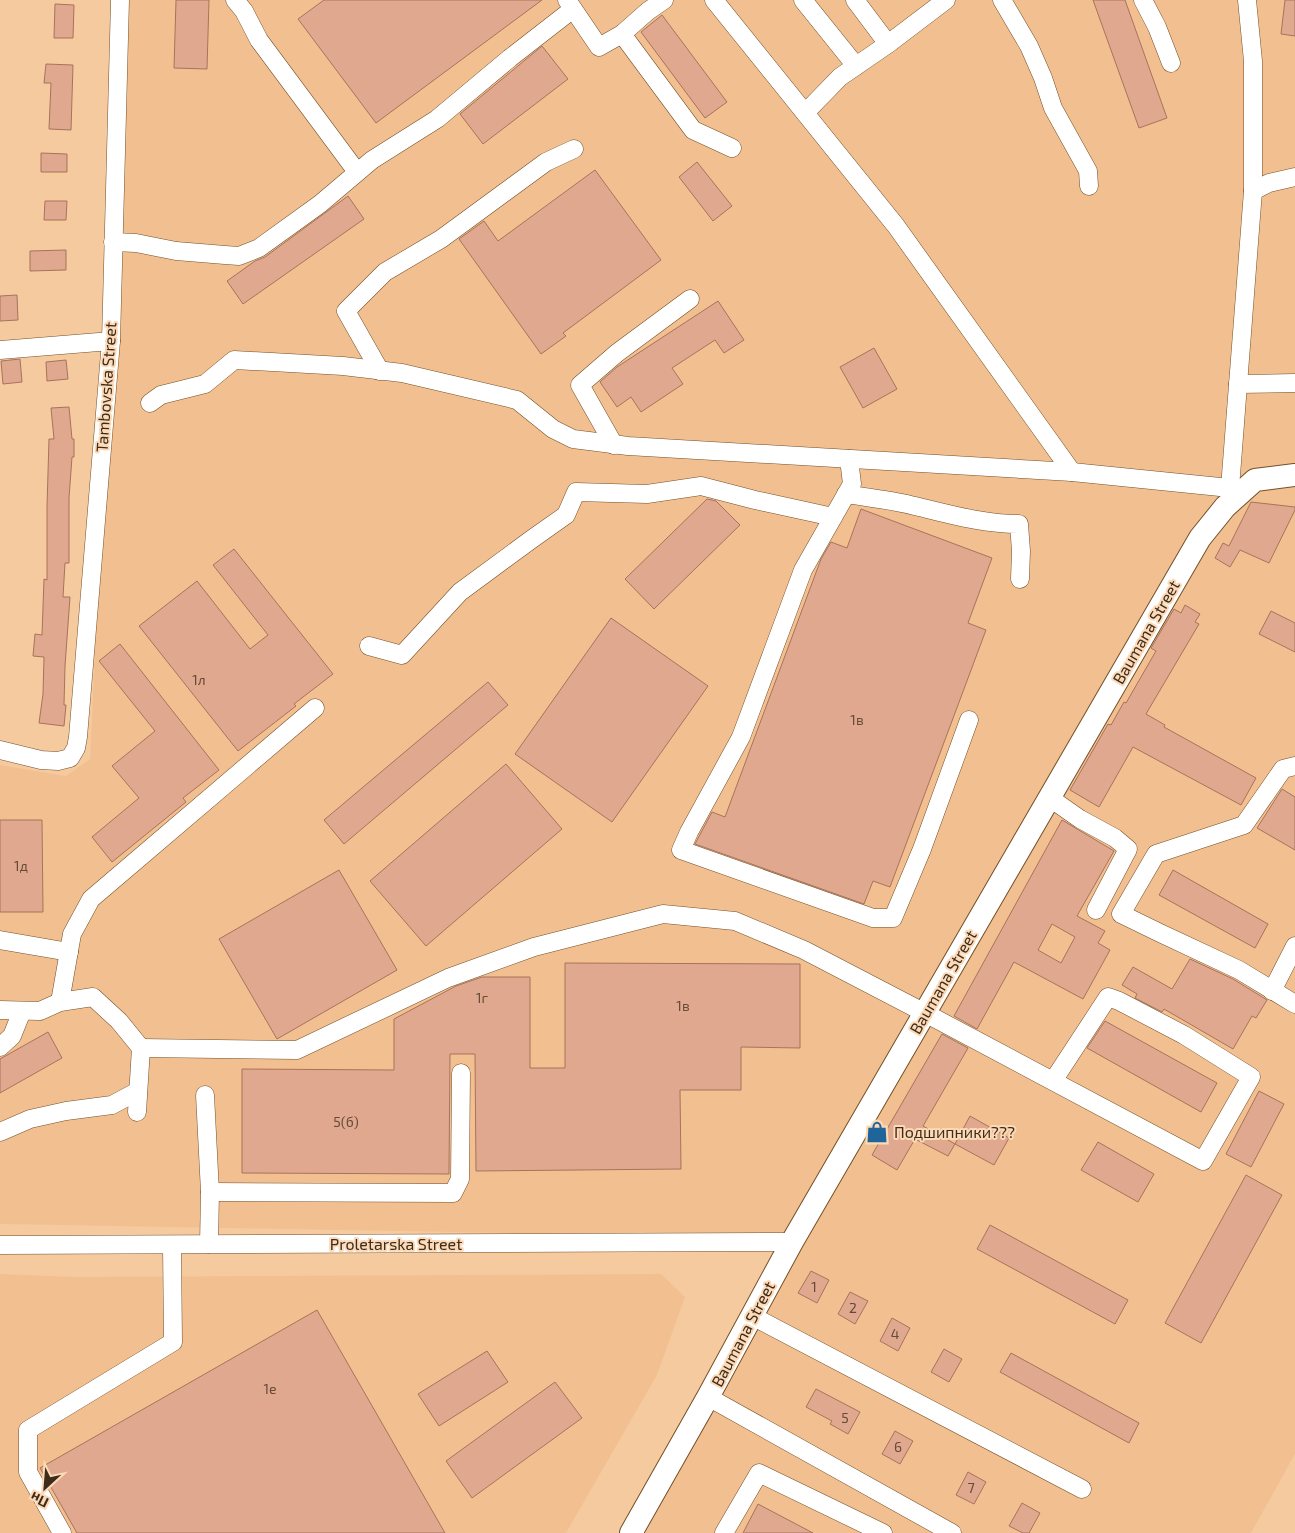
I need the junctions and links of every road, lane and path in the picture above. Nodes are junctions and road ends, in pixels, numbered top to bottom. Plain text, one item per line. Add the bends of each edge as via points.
1 (120, 0) edge
2 (235, 0) edge
3 (664, 0) edge
4 (714, 0) edge
5 (803, 0) edge
6 (855, 0) edge
7 (946, 0) edge
8 (1002, 0) edge
9 (1144, 0) edge
10 (1248, 0) edge
11 (570, 4) edge
12 (622, 34) junction
13 (888, 44) junction
14 (1170, 64) dead end
15 (856, 66) junction
16 (805, 113) junction
17 (732, 148) dead end
18 (574, 149) dead end
19 (357, 172) junction
20 (1295, 177) edge
21 (1090, 186) dead end
22 (1253, 191) junction
23 (114, 242) junction
24 (690, 299) dead end
25 (111, 341) junction
26 (0, 350) edge
27 (380, 370) junction
28 (1295, 383) edge
29 (1238, 384) junction
30 (150, 403) dead end
31 (614, 445) junction
32 (849, 459) junction
33 (1072, 472) junction
34 (1295, 475) edge
35 (1234, 491) junction
36 (846, 494) junction
37 (833, 517) junction
38 (1020, 579) dead end
39 (369, 646) dead end
40 (315, 708) dead end
41 (969, 720) dead end
42 (0, 750) edge
43 (1295, 766) edge
44 (1050, 798) junction
45 (1096, 910) dead end
46 (0, 940) edge
47 (1295, 946) edge
48 (68, 952) junction
49 (1272, 991) junction
50 (60, 1002) junction
51 (1295, 1004) edge
52 (0, 1010) edge
53 (22, 1010) junction
54 (926, 1012) junction
55 (0, 1047) edge
56 (141, 1048) junction
57 (461, 1073) dead end
58 (1053, 1081) junction
59 (138, 1091) junction
60 (205, 1095) dead end
61 (137, 1112) dead end
62 (0, 1132) edge
63 (210, 1192) junction
64 (792, 1242) junction
65 (172, 1244) junction
66 (209, 1244) junction
67 (0, 1245) edge
68 (752, 1316) junction
69 (708, 1397) junction
70 (1082, 1489) dead end
71 (62, 1533) edge
72 (631, 1533) edge
73 (724, 1533) edge
74 (883, 1533) edge
75 (952, 1533) edge

1 - 23 street, Tambovska Street
2 - 19 street via 259,40
3 - 12 street
4 - 16 street
5 - 15 street
6 - 13 street
7 - 13 street
8 - 21 street via 1029,46 1053,108 1088,171
9 - 14 street
10 - 22 street via 1253,62
11 - 12 street via 599,47
11 - 19 street via 437,119
12 - 17 street via 693,130
13 - 15 street
15 - 16 street via 840,77
16 - 33 street via 896,226
18 - 27 street via 546,162 441,239 386,272 346,311
19 - 23 street via 320,204 259,248 239,256
20 - 22 street via 1269,183
22 - 29 street
23 - 25 street, Tambovska Street
24 - 31 street via 580,385
25 - 26 street
25 - 42 street, Tambovska Street via 76,748 70,758 58,761
27 - 30 street via 234,360 205,384 161,395
27 - 31 street via 517,400 553,429 573,439
28 - 29 street
29 - 35 street
31 - 32 street
32 - 33 street
32 - 36 street via 852,484
33 - 35 street
34 - 35 main road, Baumana Street via 1255,480
35 - 44 main road, Baumana Street via 1200,538
36 - 37 street
36 - 38 street via 960,517 1019,524
37 - 39 street via 701,486 647,494 576,492 566,515 460,592 402,656
37 - 41 street via 803,570 741,737 681,850 873,918 893,918
40 - 48 street via 91,899 72,934
43 - 49 street via 1283,769 1244,825 1156,854 1121,914 1239,970
44 - 45 street via 1128,849
44 - 54 main road, Baumana Street
46 - 48 street
47 - 49 street
48 - 50 street
49 - 51 street
50 - 53 street via 40,1011
50 - 56 street via 93,996
52 - 53 street
53 - 55 street via 12,1036
54 - 56 street via 804,950 735,921 663,914 534,947 448,978 297,1050
54 - 58 street
54 - 64 main road, Baumana Street
56 - 59 street
57 - 63 street via 460,1179 453,1193
58 - 58 street via 1203,1160 1251,1077 1184,1035 1108,996
59 - 61 street
59 - 62 street via 112,1105 30,1118
60 - 63 street
63 - 66 street
64 - 66 street, Proletarska Street
64 - 68 main road, Baumana Street
65 - 66 street, Proletarska Street
65 - 67 street, Proletarska Street
65 - 71 street via 173,1342 28,1430 28,1472
68 - 69 main road, Baumana Street
68 - 70 street
69 - 72 main road, Baumana Street
69 - 75 street
73 - 74 street via 759,1473

